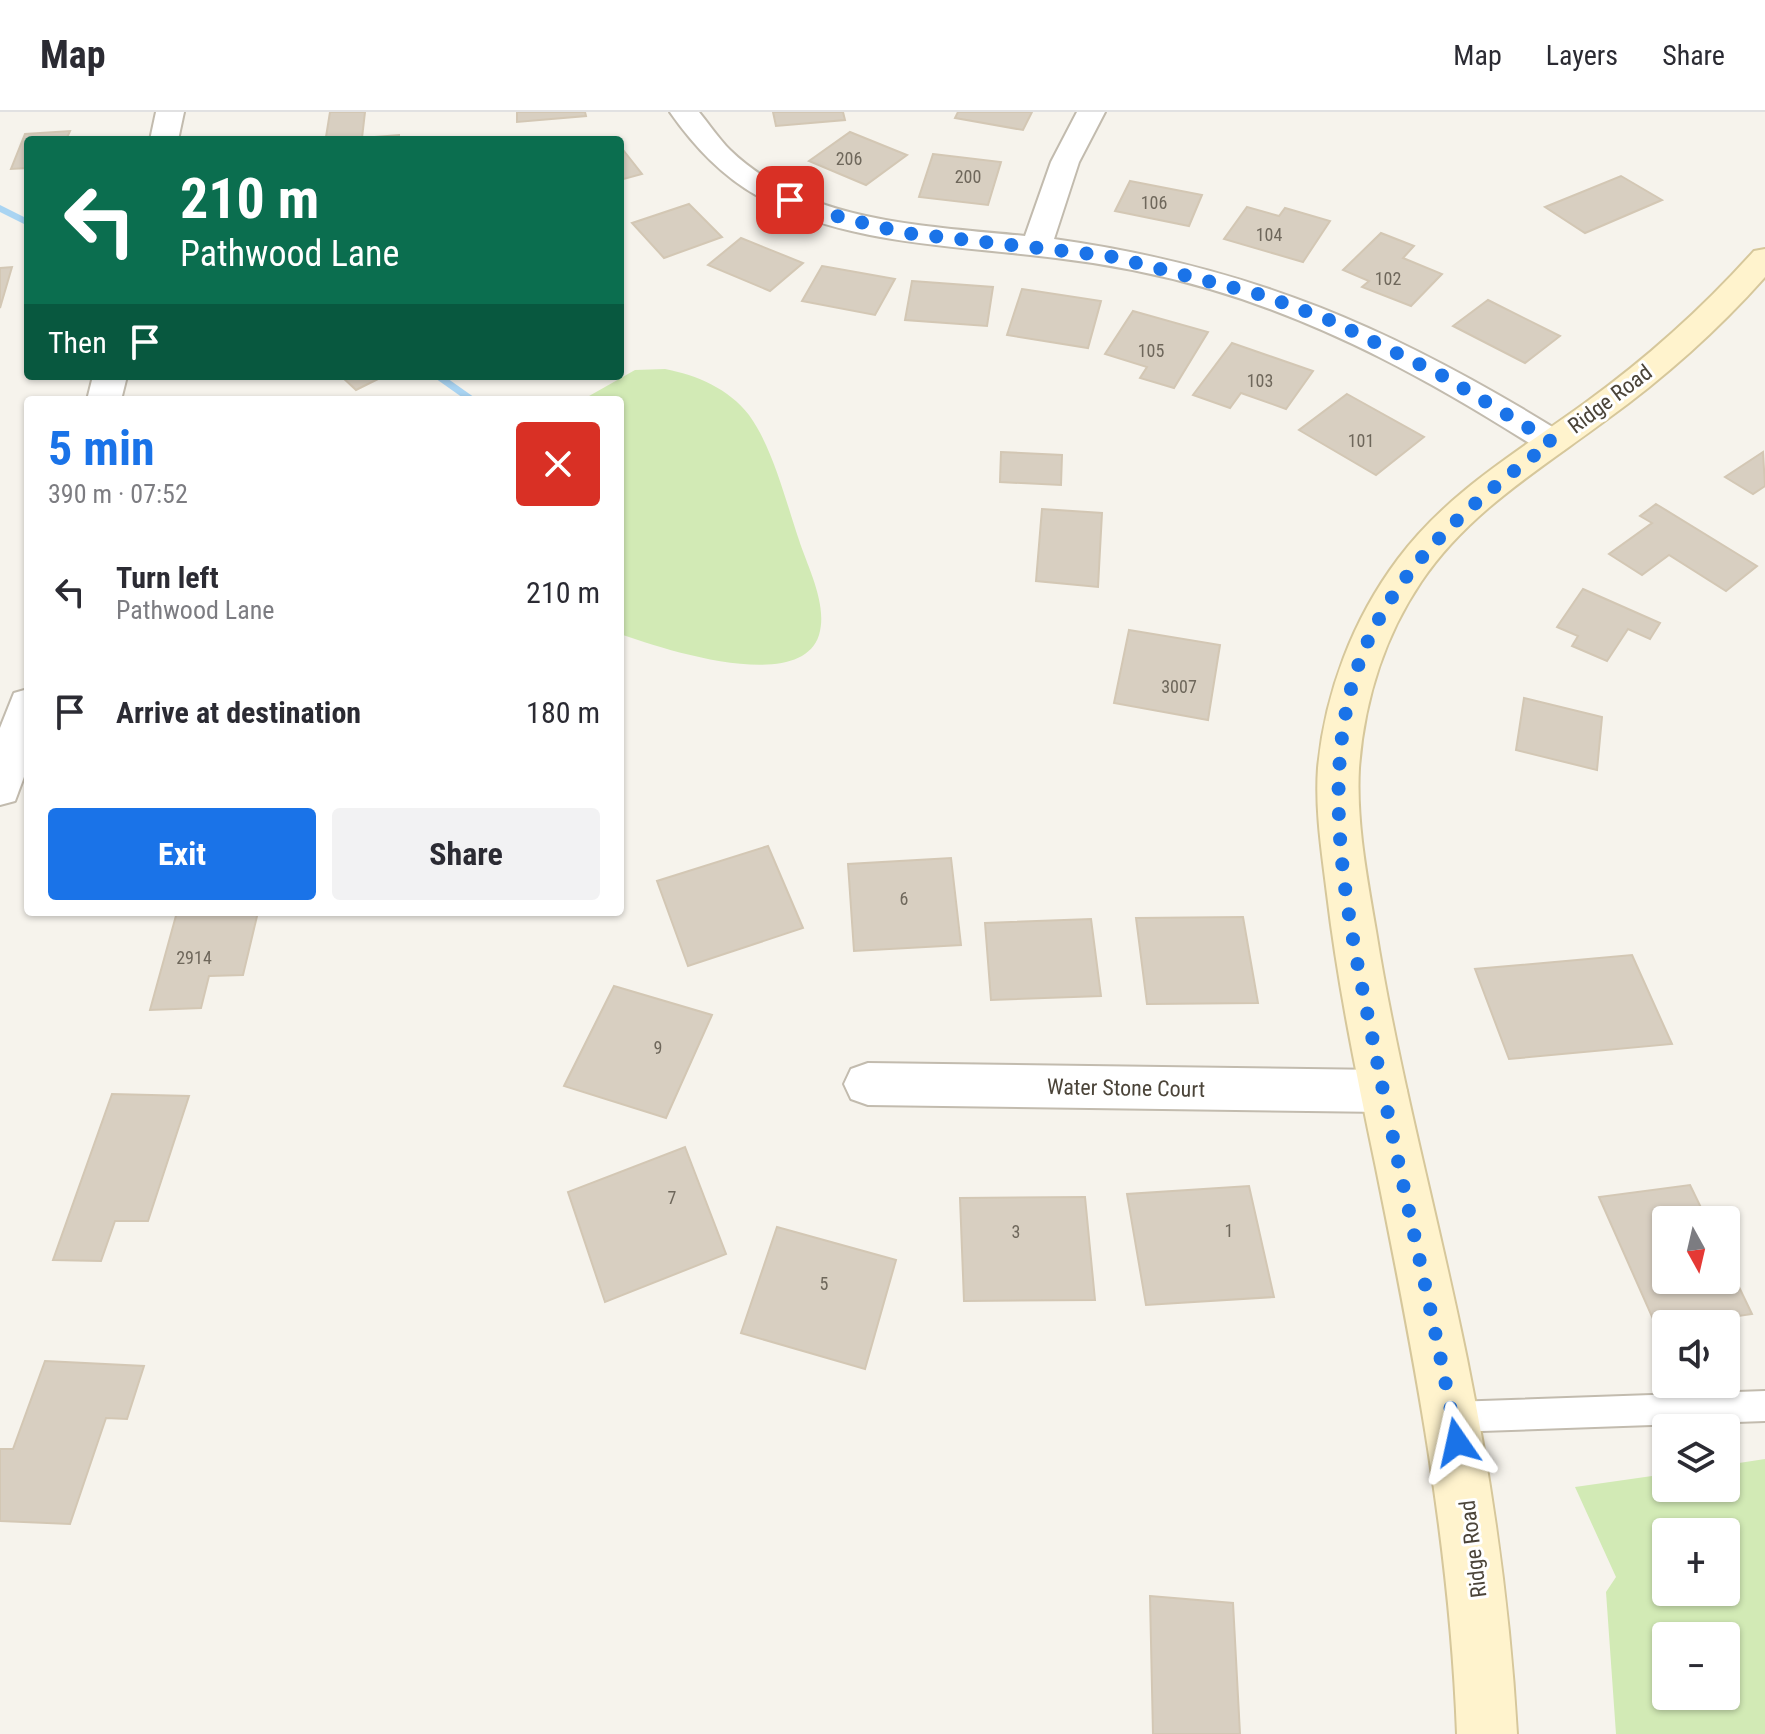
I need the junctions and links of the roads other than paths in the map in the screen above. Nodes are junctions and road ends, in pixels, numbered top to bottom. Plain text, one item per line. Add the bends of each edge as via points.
1 (170, 112) edge
2 (684, 112) edge
3 (1091, 112) edge
4 (165, 136) edge
5 (1037, 246) junction
6 (1765, 258) edge
7 (1552, 442) junction
8 (24, 716) edge
9 (0, 789) edge
10 (868, 1084) dead end
11 (1383, 1091) junction
12 (1765, 1406) edge
13 (1452, 1417) junction
14 (1487, 1734) edge

1 - 4 street
2 - 5 street via 698,135 739,174 790,200 905,233
3 - 5 street via 1065,162
5 - 7 street via 1175,271 1332,321 1443,376
6 - 7 street, Ridge Road via 1653,367
7 - 11 street, Ridge Road via 1428,546 1387,607 1353,683 1339,771 1340,832
8 - 9 street
10 - 11 street, Water Stone Court
11 - 13 street, Ridge Road
12 - 13 lane
13 - 14 street, Ridge Road via 1480,1600

